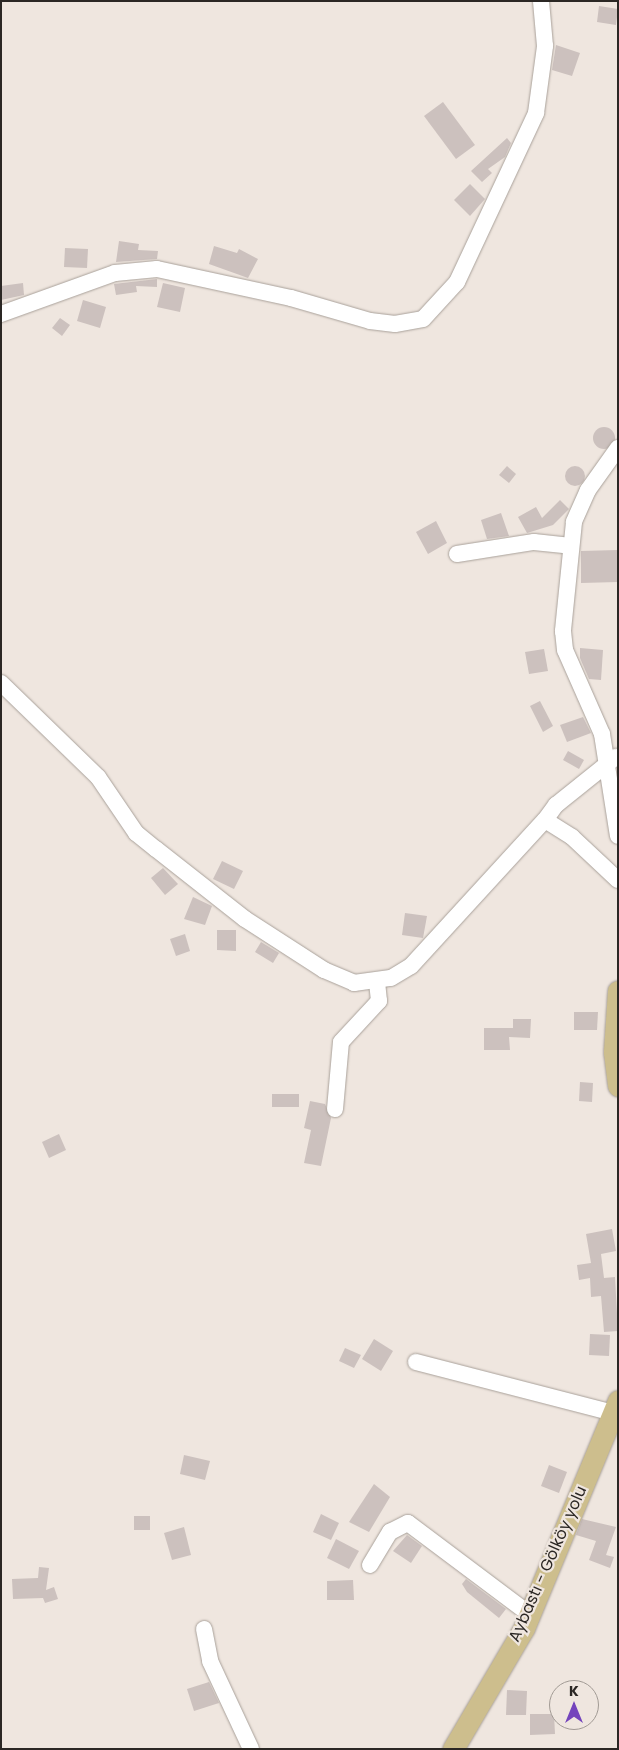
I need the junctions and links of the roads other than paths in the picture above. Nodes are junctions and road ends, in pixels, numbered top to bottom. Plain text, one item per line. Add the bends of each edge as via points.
1 (541, 1) edge
2 (1, 314) edge
3 (618, 448) edge
4 (571, 546) junction
5 (457, 554) dead end
6 (1, 684) edge
7 (613, 759) edge
8 (545, 820) junction
9 (618, 836) edge
10 (618, 880) edge
11 (377, 982) junction
12 (618, 991) edge
13 (618, 1086) edge
14 (335, 1109) dead end
15 (416, 1362) dead end
16 (615, 1407) edge
17 (370, 1565) dead end
18 (529, 1614) junction
19 (204, 1629) dead end
20 (251, 1749) edge
21 (453, 1749) edge

1 - 2 street via 545,46 536,113 457,282 423,319 395,324 370,321 291,298 158,268 115,273
3 - 4 street via 579,506
4 - 5 street via 534,542
4 - 7 street via 565,650
6 - 11 street via 98,777 136,833 156,850 245,919 324,970 354,983
7 - 8 street via 556,805
7 - 9 street
8 - 10 street via 572,837
8 - 11 street via 411,966
11 - 14 street via 379,1001 341,1042
12 - 13 main road via 614,1052
15 - 16 street
16 - 18 main road, Aybastı - Gölköy yolu
17 - 18 street via 390,1532 408,1523
18 - 21 main road, Aybastı - Gölköy yolu
19 - 20 street via 210,1661

